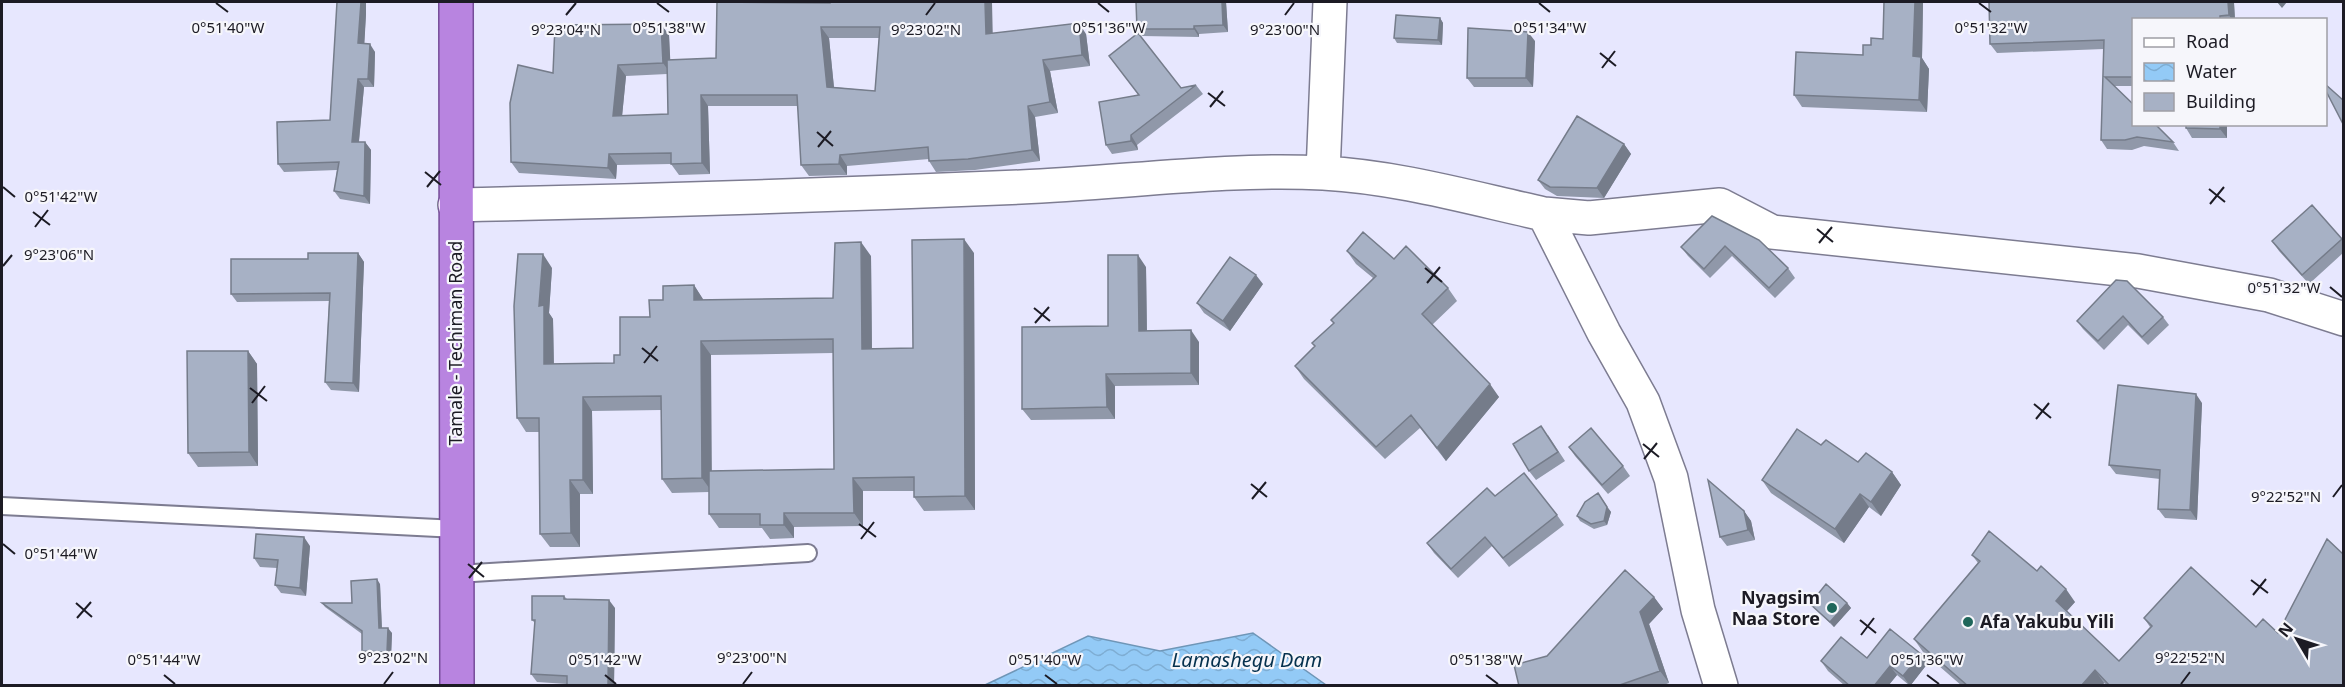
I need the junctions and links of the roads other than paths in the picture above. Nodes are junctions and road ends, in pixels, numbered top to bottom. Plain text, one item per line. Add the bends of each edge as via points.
1 (456, 2) edge
2 (1330, 2) edge
3 (1323, 173) junction
4 (455, 205) junction
5 (1544, 214) junction
6 (2343, 319) edge
7 (2, 506) edge
8 (457, 529) junction
9 (808, 553) dead end
10 (457, 574) junction
11 (458, 686) edge
12 (1721, 686) edge

1 - 4 highway, Tamale - Techiman Road
2 - 3 street
3 - 4 street via 800,197
3 - 5 street via 1431,187
4 - 8 highway, Tamale - Techiman Road
5 - 6 street via 1589,218 1720,205 1772,232 2138,271 2269,295
5 - 12 street via 1643,402 1671,478 1698,609
7 - 8 lane
8 - 10 highway, Tamale - Techiman Road
9 - 10 lane
10 - 11 highway, Tamale - Techiman Road

